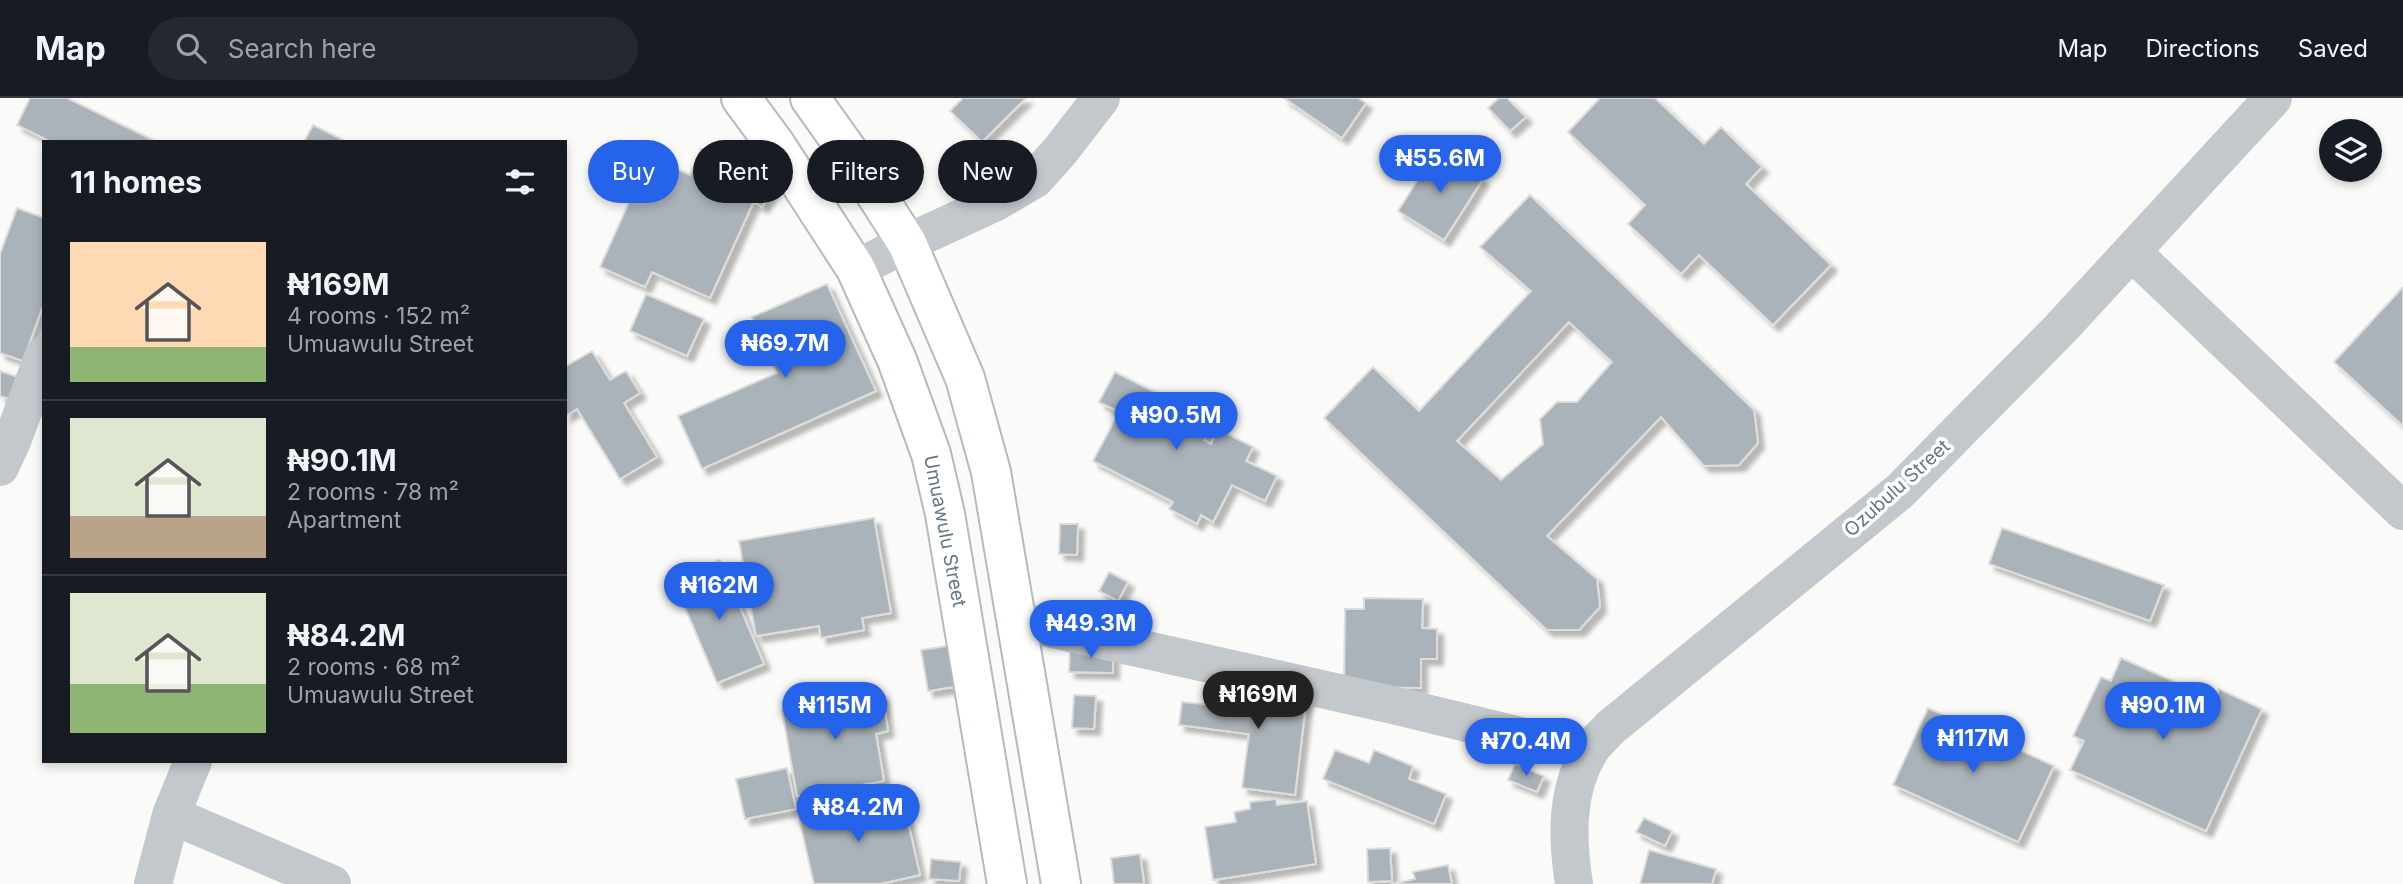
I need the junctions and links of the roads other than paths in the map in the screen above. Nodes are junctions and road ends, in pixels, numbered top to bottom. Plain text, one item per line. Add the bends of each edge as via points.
1 (740, 98) edge
2 (810, 98) edge
3 (1101, 98) edge
4 (2273, 98) edge
5 (906, 243) junction
6 (2132, 252) junction
7 (856, 269) junction
8 (42, 360) edge
9 (0, 467) edge
10 (2403, 511) edge
11 (1017, 621) junction
12 (1591, 748) junction
13 (192, 763) edge
14 (171, 815) junction
15 (153, 884) edge
16 (332, 884) edge
17 (1007, 884) edge
18 (1061, 884) edge
19 (1574, 884) edge

1 - 7 main road, Umuawulu Street
2 - 5 main road
3 - 5 street via 1035,179
4 - 6 street, Ozubulu Street
5 - 7 street
5 - 11 main road via 965,379 991,472
6 - 10 street
6 - 12 street, Ozubulu Street via 1900,491
7 - 17 main road, Umuawulu Street via 897,360 931,454
8 - 9 street
11 - 12 street via 1553,744
11 - 18 main road
12 - 19 street, Ozubulu Street via 1572,796
13 - 14 street
14 - 15 street
14 - 16 street

